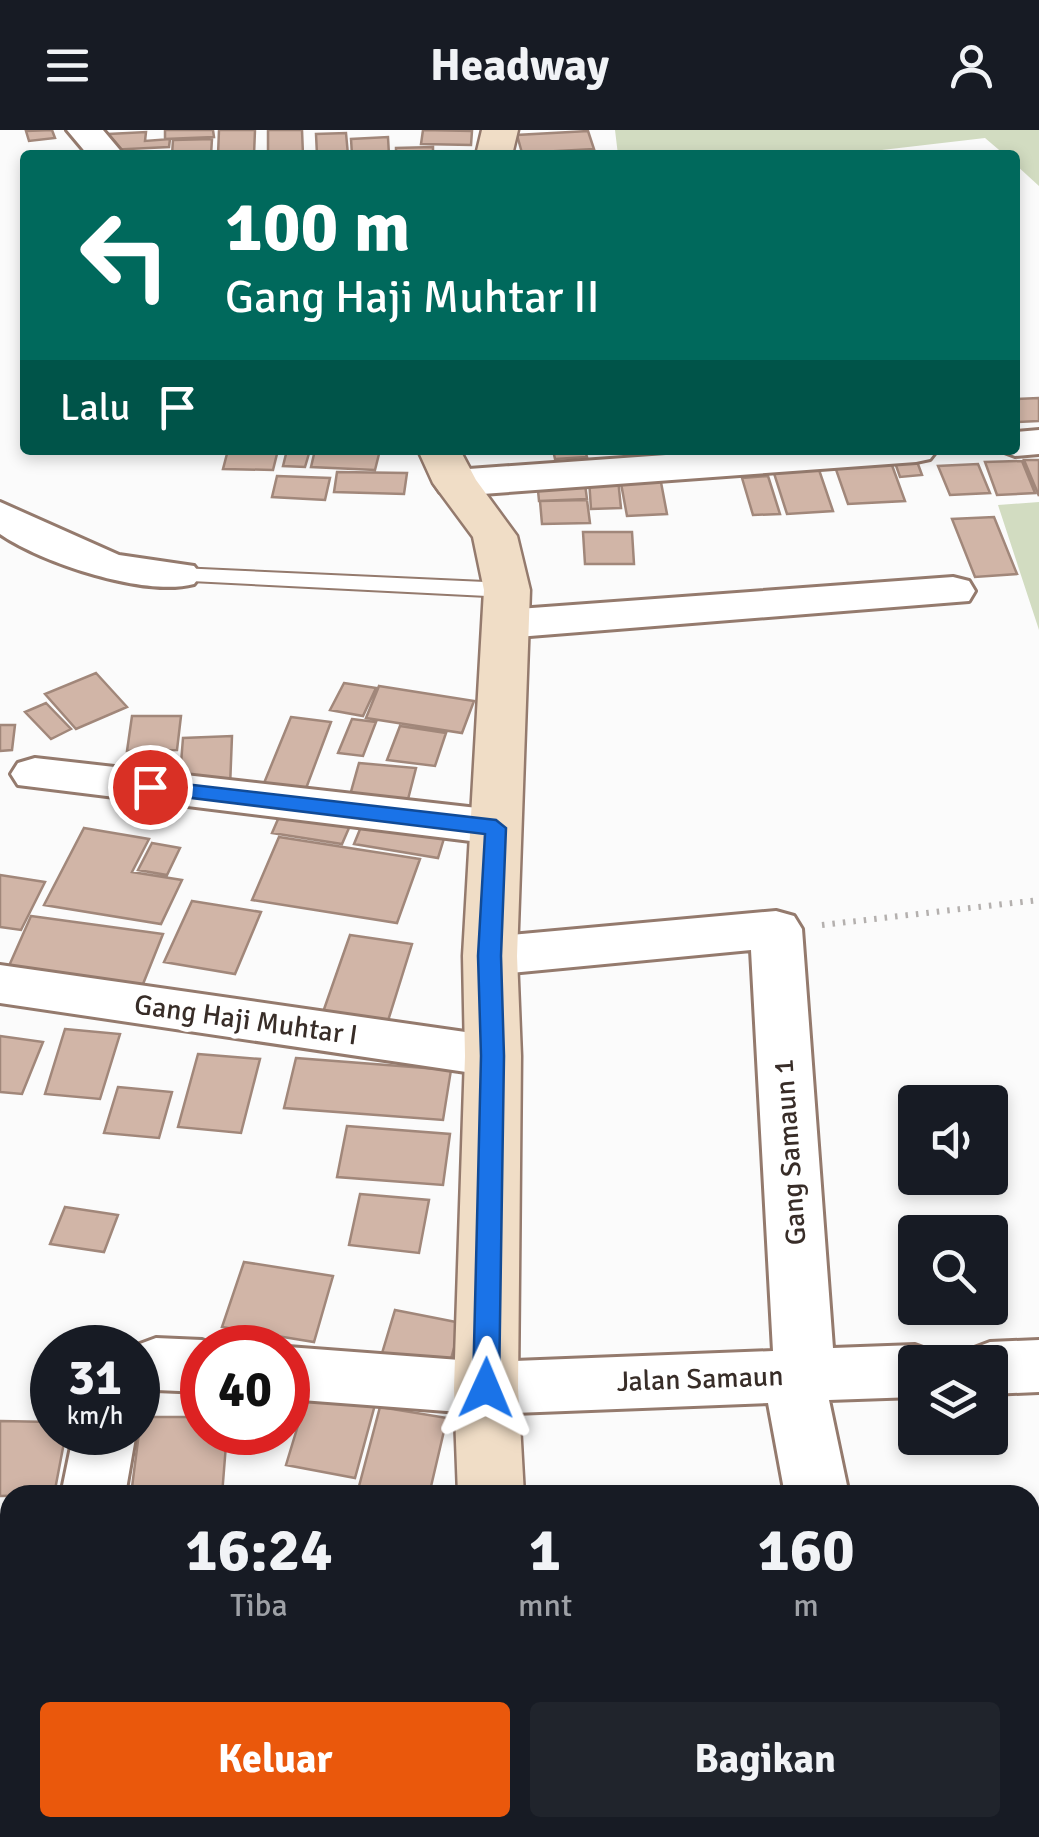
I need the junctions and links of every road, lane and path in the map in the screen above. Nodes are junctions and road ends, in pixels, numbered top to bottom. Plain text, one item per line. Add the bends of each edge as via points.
1 (84, 130) edge
2 (102, 150) edge
3 (775, 455) edge
4 (447, 466) edge
5 (0, 516) edge
6 (179, 576) joint
7 (953, 592) dead end
8 (506, 607) junction
9 (35, 774) dead end
10 (496, 828) junction
11 (1039, 900) edge
12 (776, 929) junction
13 (490, 956) junction
14 (0, 984) edge
15 (492, 1056) junction
16 (1039, 1366) edge
17 (1008, 1367) edge
18 (898, 1372) edge
19 (310, 1375) edge
20 (799, 1376) junction
21 (486, 1388) junction
22 (101, 1455) edge
23 (95, 1485) edge
24 (491, 1485) edge
25 (815, 1485) edge

1 - 2 street
3 - 4 street
4 - 8 street via 495,536
5 - 6 street via 111,567
6 - 8 lane
7 - 8 street
8 - 10 street
9 - 10 street
10 - 13 street
11 - 12 path
12 - 13 street
12 - 20 street, Gang Samaun 1
13 - 15 street
14 - 15 street, Gang Haji Muhtar I
15 - 21 street
16 - 17 street
18 - 20 street, Jalan Samaun
19 - 21 street, Jalan Samaun
20 - 21 street, Jalan Samaun
20 - 25 street, Gang Samaun 1
21 - 24 street
22 - 23 street

